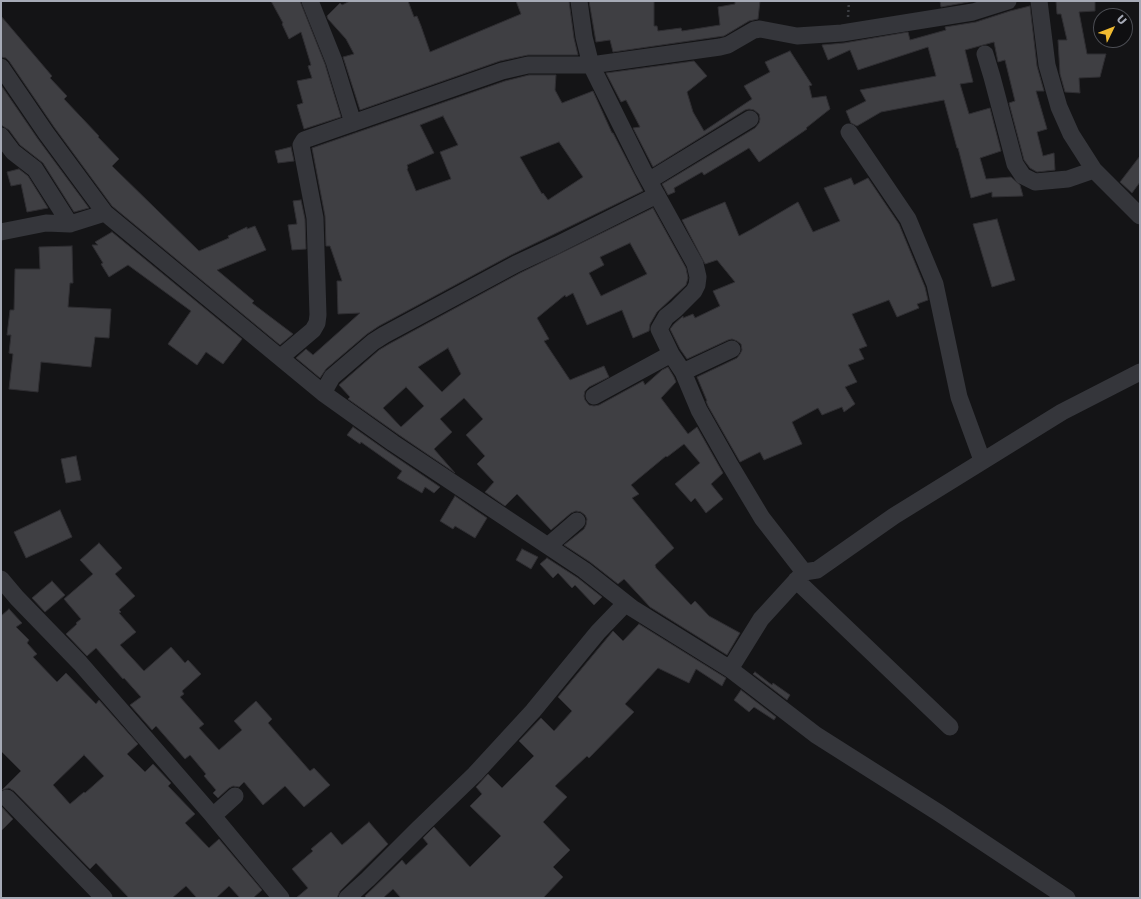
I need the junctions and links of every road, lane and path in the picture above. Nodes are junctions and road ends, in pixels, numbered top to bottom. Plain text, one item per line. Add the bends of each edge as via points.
1 (310, 1) edge
2 (579, 1) edge
3 (1008, 1) edge
4 (1039, 1) edge
5 (976, 6) edge
6 (985, 54) dead end
7 (591, 65) junction
8 (1, 68) edge
9 (750, 119) dead end
10 (353, 123) junction
11 (849, 132) dead end
12 (1, 136) edge
13 (1099, 176) junction
14 (650, 180) junction
15 (657, 195) junction
16 (105, 213) junction
17 (1140, 216) edge
18 (70, 224) junction
19 (1, 232) edge
20 (732, 349) dead end
21 (671, 354) junction
22 (281, 357) junction
23 (683, 372) junction
24 (1140, 372) edge
25 (323, 393) junction
26 (594, 396) dead end
27 (982, 460) junction
28 (577, 521) dead end
29 (548, 546) junction
30 (800, 576) junction
31 (1, 579) edge
32 (625, 604) junction
33 (730, 669) junction
34 (950, 727) dead end
35 (235, 796) dead end
36 (7, 798) dead end
37 (213, 816) junction
38 (104, 898) edge
39 (281, 898) edge
40 (347, 898) edge
41 (1067, 898) edge

1 - 10 street via 334,61
2 - 7 street
3 - 5 street
4 - 13 street via 1047,65 1059,107 1071,134
5 - 7 street via 842,33 797,36 760,29 720,47
6 - 13 street via 1015,164 1023,176 1035,182
7 - 10 street via 528,65 502,71
7 - 14 street
8 - 16 street
9 - 14 street
10 - 22 street via 304,140 301,145 315,218 318,314 317,323 312,330
11 - 27 street via 908,219 935,284 959,397
12 - 18 street via 13,152 35,169
13 - 17 street
14 - 15 street
15 - 21 street via 695,264 698,277 694,290 666,317 659,329
15 - 25 street via 516,264 384,335 332,377
16 - 18 street
16 - 22 street
18 - 19 street via 46,223
20 - 23 street
21 - 23 street
21 - 26 street
22 - 25 street
23 - 30 street via 699,410 729,463
24 - 27 street via 1062,412
25 - 29 street
27 - 30 street via 894,516 817,570
28 - 29 street
29 - 32 street via 584,570
30 - 33 street via 761,619
30 - 34 street
31 - 37 street via 80,663
32 - 33 street
32 - 40 street via 475,774
33 - 41 street via 816,735
35 - 37 street
36 - 38 street
37 - 39 street

